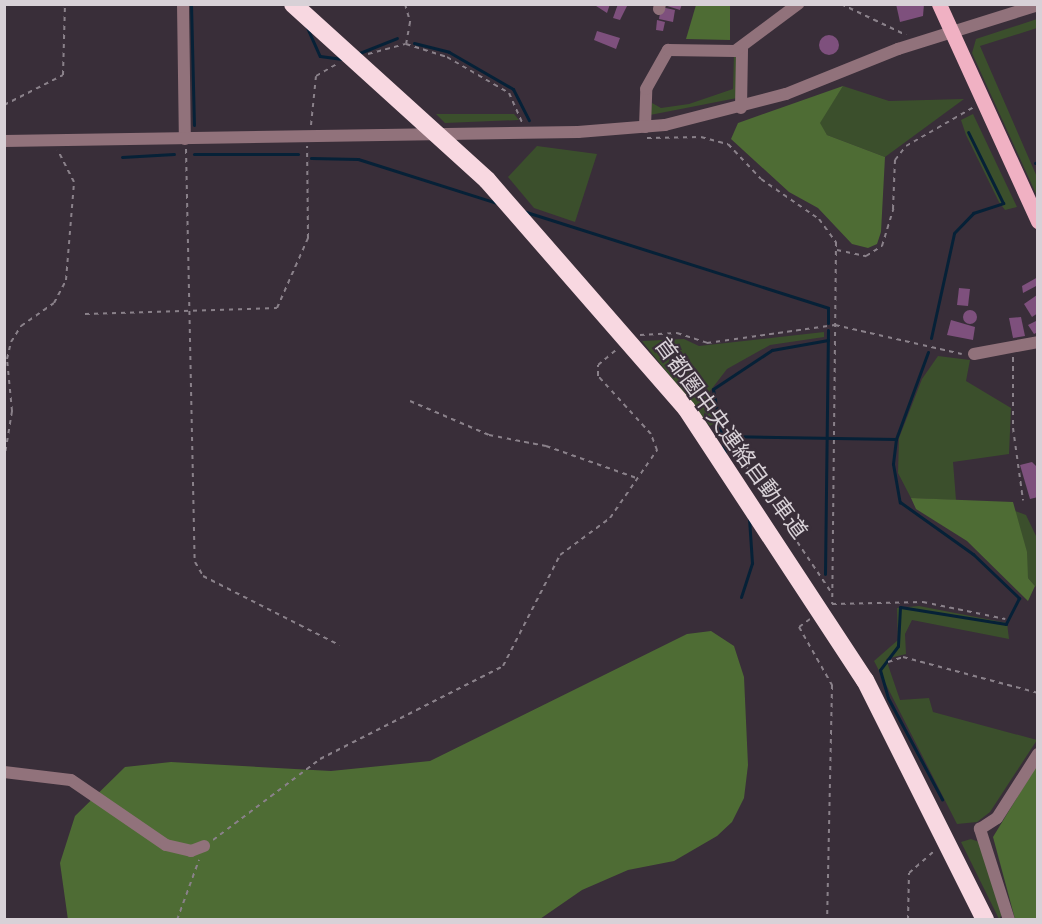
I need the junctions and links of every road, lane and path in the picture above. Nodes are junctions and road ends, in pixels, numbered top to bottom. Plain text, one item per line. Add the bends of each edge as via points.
1 (65, 4) edge
2 (183, 4) edge
3 (293, 4) edge
4 (405, 4) edge
5 (798, 4) edge
6 (841, 4) edge
7 (939, 4) edge
8 (1038, 5) edge
9 (950, 32) junction
10 (406, 44) junction
11 (909, 45) junction
12 (742, 48) junction
13 (357, 58) dead end
14 (348, 60) dead end
15 (982, 103) junction
16 (4, 105) edge
17 (741, 108) junction
18 (645, 127) junction
19 (527, 133) junction
20 (309, 137) junction
21 (185, 139) junction
22 (4, 141) edge
23 (51, 141) junction
24 (1038, 221) edge
25 (837, 250) junction
26 (190, 313) junction
27 (85, 314) dead end
28 (835, 325) junction
29 (631, 340) dead end
30 (1038, 342) edge
31 (622, 345) dead end
32 (1012, 350) junction
33 (974, 354) joint
34 (410, 401) dead end
35 (4, 460) edge
36 (742, 460) dead end
37 (639, 479) junction
38 (1023, 500) dead end
39 (832, 593) dead end
40 (832, 604) dead end
41 (1005, 619) dead end
42 (339, 645) dead end
43 (888, 662) dead end
44 (1038, 693) edge
45 (1038, 754) edge
46 (4, 772) edge
47 (204, 846) junction
48 (947, 849) junction
49 (177, 920) edge
50 (908, 920) edge
51 (985, 920) edge
52 (1009, 920) edge

1 - 16 path via 63,75
2 - 21 street
3 - 48 highway, 首都圏中央連絡自動車道 via 487,180 686,408 865,680
4 - 10 path via 411,22
5 - 12 street
6 - 11 path via 905,33
7 - 9 main road
8 - 9 street
9 - 11 street
9 - 15 main road
10 - 13 path
10 - 19 path via 447,57 509,93
11 - 17 street
12 - 17 street
12 - 18 street via 668,50 646,89
14 - 20 path via 320,69 315,76
15 - 24 main road
15 - 25 path via 906,146 895,160 893,209 882,246 866,256
17 - 18 street
18 - 19 street
18 - 25 path via 648,142 701,137 728,144 761,179 819,219
19 - 20 street
20 - 21 street
20 - 26 path via 308,238 277,308
21 - 23 street
21 - 26 path
22 - 23 street
23 - 35 path via 73,176 66,280 54,303 21,326 11,342 7,359 12,411
25 - 28 path
26 - 27 path
26 - 42 path via 195,561 203,576
28 - 29 path via 707,343 662,331
28 - 33 path
30 - 32 street
31 - 37 path via 605,355 598,376 657,443
32 - 33 street
32 - 38 path via 1013,428
34 - 37 path via 489,435 546,446
36 - 39 path
37 - 47 path via 610,518 560,555 503,666 320,759
40 - 41 path via 923,602
43 - 44 path via 903,657
45 - 52 street via 996,818 980,829
46 - 47 street via 71,780 166,845 191,851
47 - 49 path
48 - 50 path via 922,856 909,873
48 - 51 highway, 首都圏中央連絡自動車道

